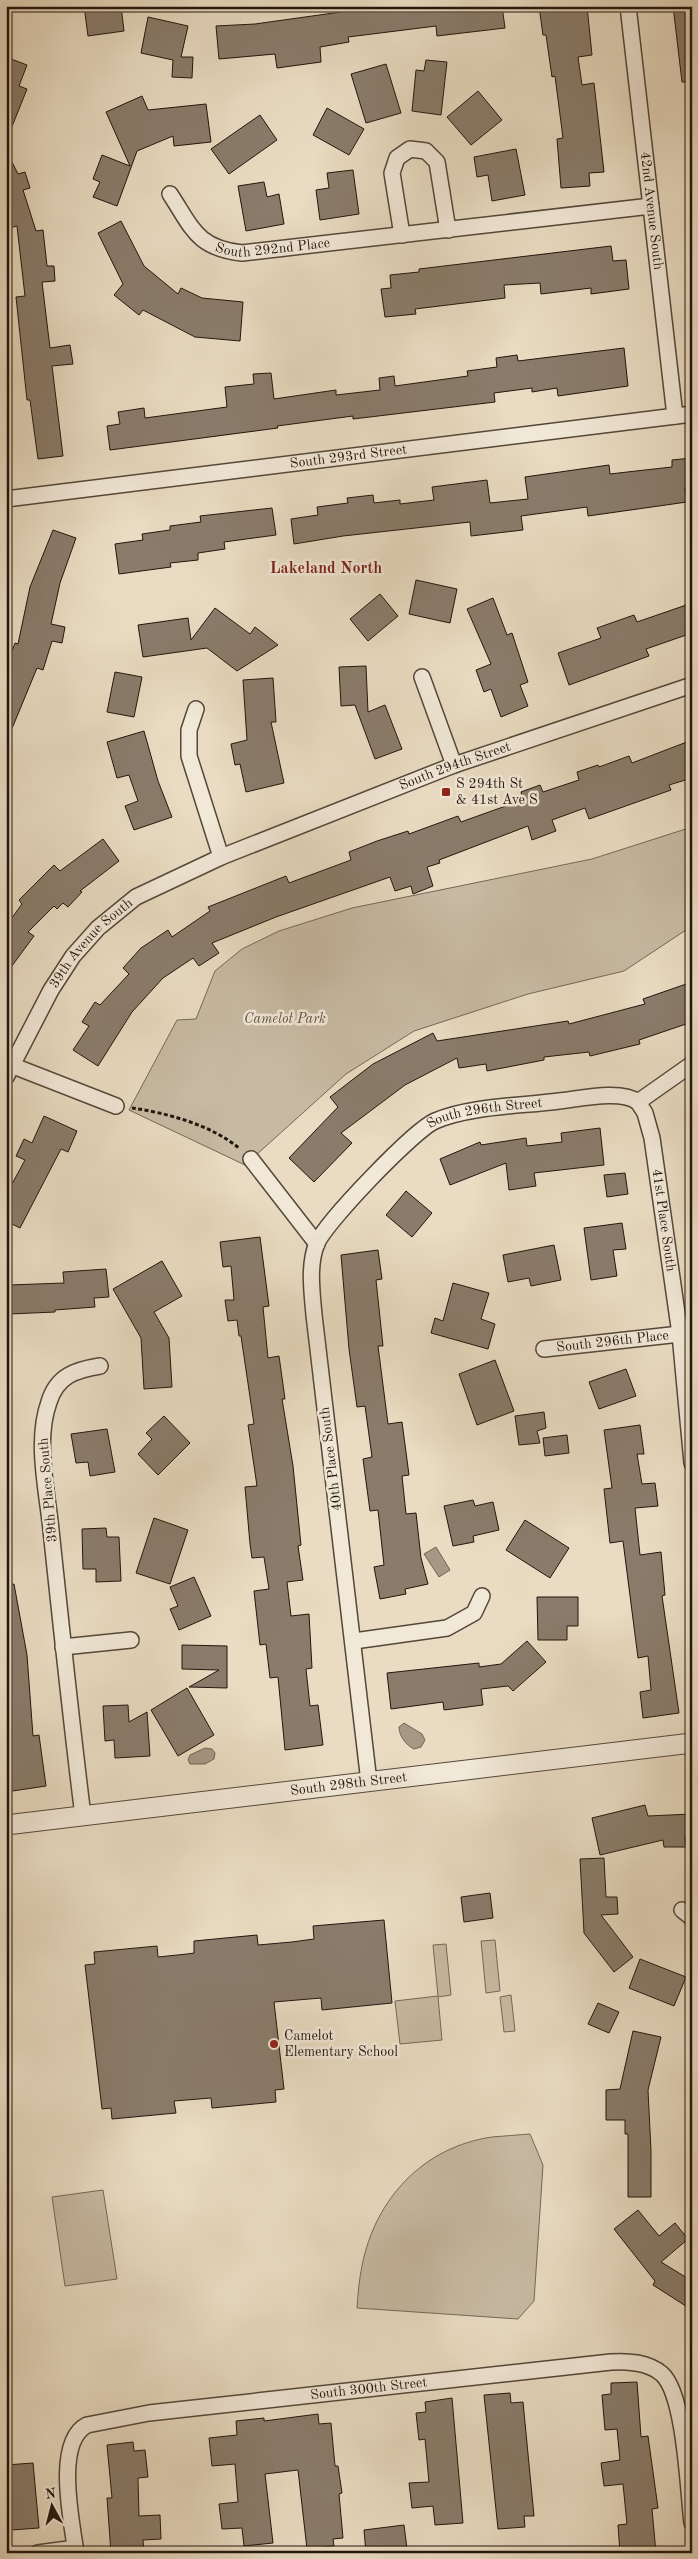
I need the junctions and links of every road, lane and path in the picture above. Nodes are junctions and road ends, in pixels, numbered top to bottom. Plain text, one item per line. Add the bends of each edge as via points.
1 (628, 6) edge
2 (170, 194) dead end
3 (651, 206) junction
4 (448, 230) junction
5 (402, 235) junction
6 (692, 414) edge
7 (675, 416) junction
8 (6, 499) edge
9 (422, 678) dead end
10 (692, 685) edge
11 (196, 709) dead end
12 (454, 765) junction
13 (221, 857) junction
14 (692, 1064) edge
15 (8, 1071) edge
16 (638, 1102) junction
17 (116, 1106) joint
18 (251, 1159) joint
19 (317, 1244) junction
20 (680, 1334) junction
21 (544, 1349) dead end
22 (100, 1366) dead end
23 (692, 1463) edge
24 (482, 1596) dead end
25 (131, 1640) dead end
26 (354, 1641) junction
27 (63, 1647) junction
28 (692, 1743) edge
29 (369, 1782) junction
30 (83, 1816) junction
31 (6, 1825) edge
32 (692, 2523) edge
33 (76, 2550) edge
34 (38, 2553) edge

1 - 3 street, 42nd Avenue South
2 - 5 street, South 292nd Place via 196,234 208,245 224,251 264,252
3 - 4 street, South 292nd Place
3 - 7 street, 42nd Avenue South
4 - 5 street, South 292nd Place
4 - 5 street via 437,162 426,151 410,149 397,158 392,173
6 - 7 street, South 293rd Street
7 - 8 street, South 293rd Street
9 - 12 street
10 - 12 street, South 294th Street
11 - 13 street via 189,730 189,756
12 - 13 street, South 294th Street
13 - 15 street, 39th Avenue South via 136,897 98,928 73,956 51,990
14 - 16 street
15 - 17 street
16 - 19 street, South 296th Street via 629,1097 606,1096 467,1112 435,1121 407,1141 328,1226
16 - 20 street, 41st Place South via 646,1113 652,1138
17 - 18 path via 158,1112 225,1137
18 - 19 street
19 - 26 street, 40th Place South via 312,1271 314,1315
20 - 21 street, South 296th Place
20 - 23 street, 41st Place South
22 - 27 street, 39th Place South via 76,1371 60,1381 46,1414 45,1461
24 - 26 street via 474,1613 447,1628
25 - 27 street
26 - 29 street, 40th Place South
27 - 30 street, 39th Place South
28 - 29 street, South 298th Street
29 - 30 street, South 298th Street
30 - 31 street, South 298th Street
32 - 33 street, South 300th Street via 683,2436 669,2382 658,2371 631,2362 544,2368 123,2417 87,2425 81,2428 72,2442 68,2460
33 - 34 street

